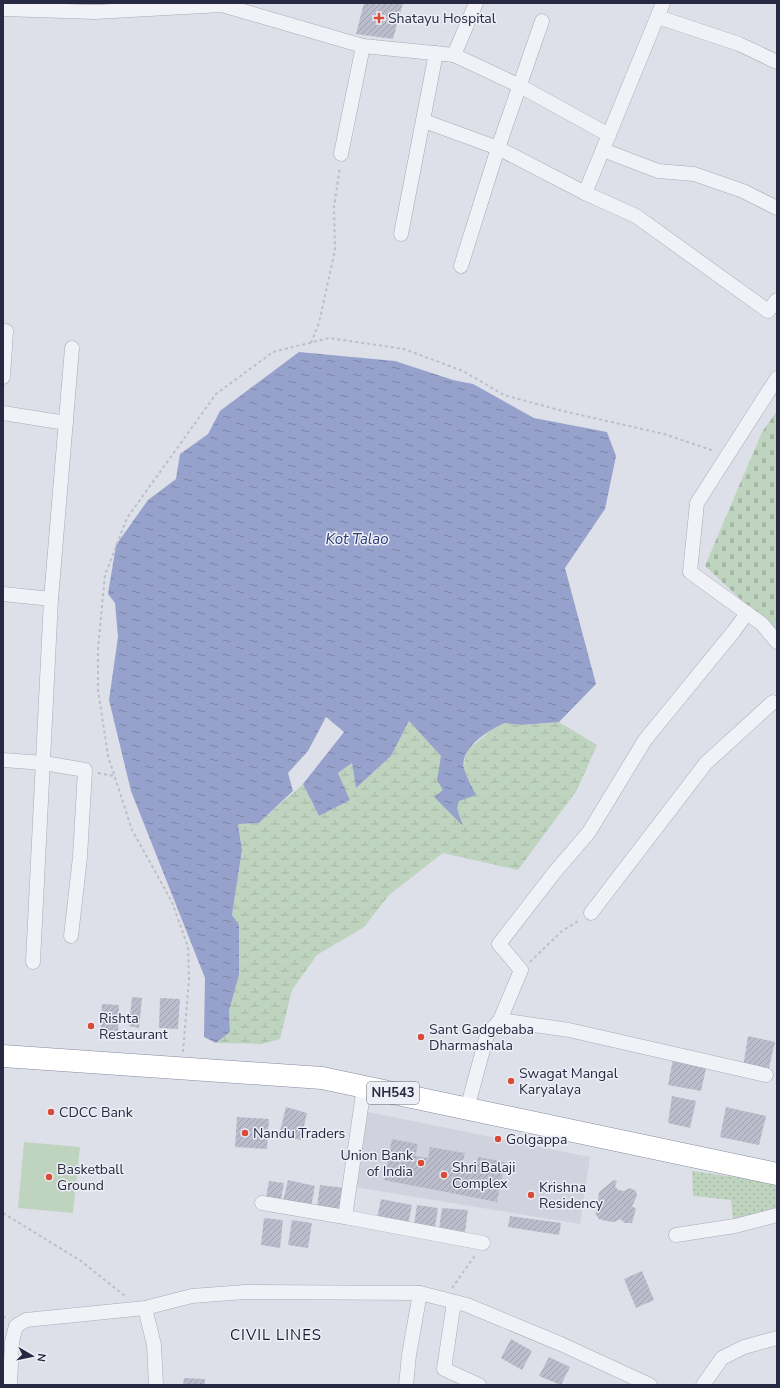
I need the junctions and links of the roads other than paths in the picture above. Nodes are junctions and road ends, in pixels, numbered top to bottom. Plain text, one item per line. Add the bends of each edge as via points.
1 (476, 3) edge
2 (663, 3) edge
3 (180, 5) edge
4 (3, 9) edge
5 (658, 17) junction
6 (542, 21) dead end
7 (363, 46) junction
8 (436, 53) junction
9 (454, 55) junction
10 (777, 62) edge
11 (520, 86) junction
12 (424, 121) junction
13 (609, 135) junction
14 (498, 148) junction
15 (603, 150) junction
16 (341, 154) road end
17 (585, 193) junction
18 (777, 208) edge
19 (401, 234) dead end
20 (462, 266) dead end
21 (777, 300) edge
22 (6, 331) dead end
23 (72, 348) dead end
24 (3, 377) edge
25 (777, 378) edge
26 (3, 413) edge
27 (66, 423) junction
28 (3, 594) edge
29 (51, 599) junction
30 (746, 613) junction
31 (777, 642) edge
32 (773, 702) dead end
33 (3, 760) edge
34 (44, 764) junction
35 (591, 913) road end
36 (70, 936) dead end
37 (33, 962) dead end
38 (500, 1020) junction
39 (3, 1056) edge
40 (766, 1076) dead end
41 (364, 1087) junction
42 (467, 1109) junction
43 (777, 1174) edge
44 (262, 1203) dead end
45 (777, 1215) edge
46 (346, 1217) junction
47 (676, 1235) dead end
48 (483, 1243) road end
49 (420, 1293) junction
50 (449, 1300) junction
51 (142, 1308) junction
52 (777, 1338) edge
53 (10, 1385) edge
54 (156, 1385) edge
55 (406, 1385) edge
56 (480, 1385) edge
57 (650, 1385) edge
58 (703, 1385) edge

1 - 9 street
2 - 5 street
3 - 4 street via 95,12
3 - 7 street via 222,5
5 - 10 street via 738,44
5 - 13 street
6 - 11 street
7 - 8 street
7 - 16 street
8 - 9 street
8 - 12 street
9 - 11 street
11 - 13 street
11 - 14 street
12 - 14 street
12 - 19 street
13 - 15 street
14 - 17 street
14 - 20 street
15 - 17 street
15 - 18 street via 658,171 694,174 743,191
17 - 21 street via 636,216 768,311
22 - 24 street
23 - 27 street
25 - 30 street via 697,503 690,572
26 - 27 street
27 - 29 street
28 - 29 street
29 - 34 street
30 - 31 street via 762,624
30 - 38 street via 645,740 590,832 554,873 499,944 521,970
32 - 35 street via 706,763
33 - 34 street
34 - 36 street via 84,770 80,858
34 - 37 street
38 - 40 street via 576,1032
38 - 42 street via 487,1035
39 - 41 highway, NH543 via 322,1078
41 - 42 highway, NH543
41 - 46 street
42 - 43 highway, NH543
44 - 46 street
45 - 47 street via 735,1226
46 - 48 street
49 - 50 street
49 - 51 street via 245,1292 192,1296
49 - 55 street
50 - 56 street via 444,1369
50 - 57 street via 560,1344
51 - 53 street via 26,1320 16,1326 12,1341
51 - 54 street via 154,1345
52 - 58 street via 744,1347 722,1358

